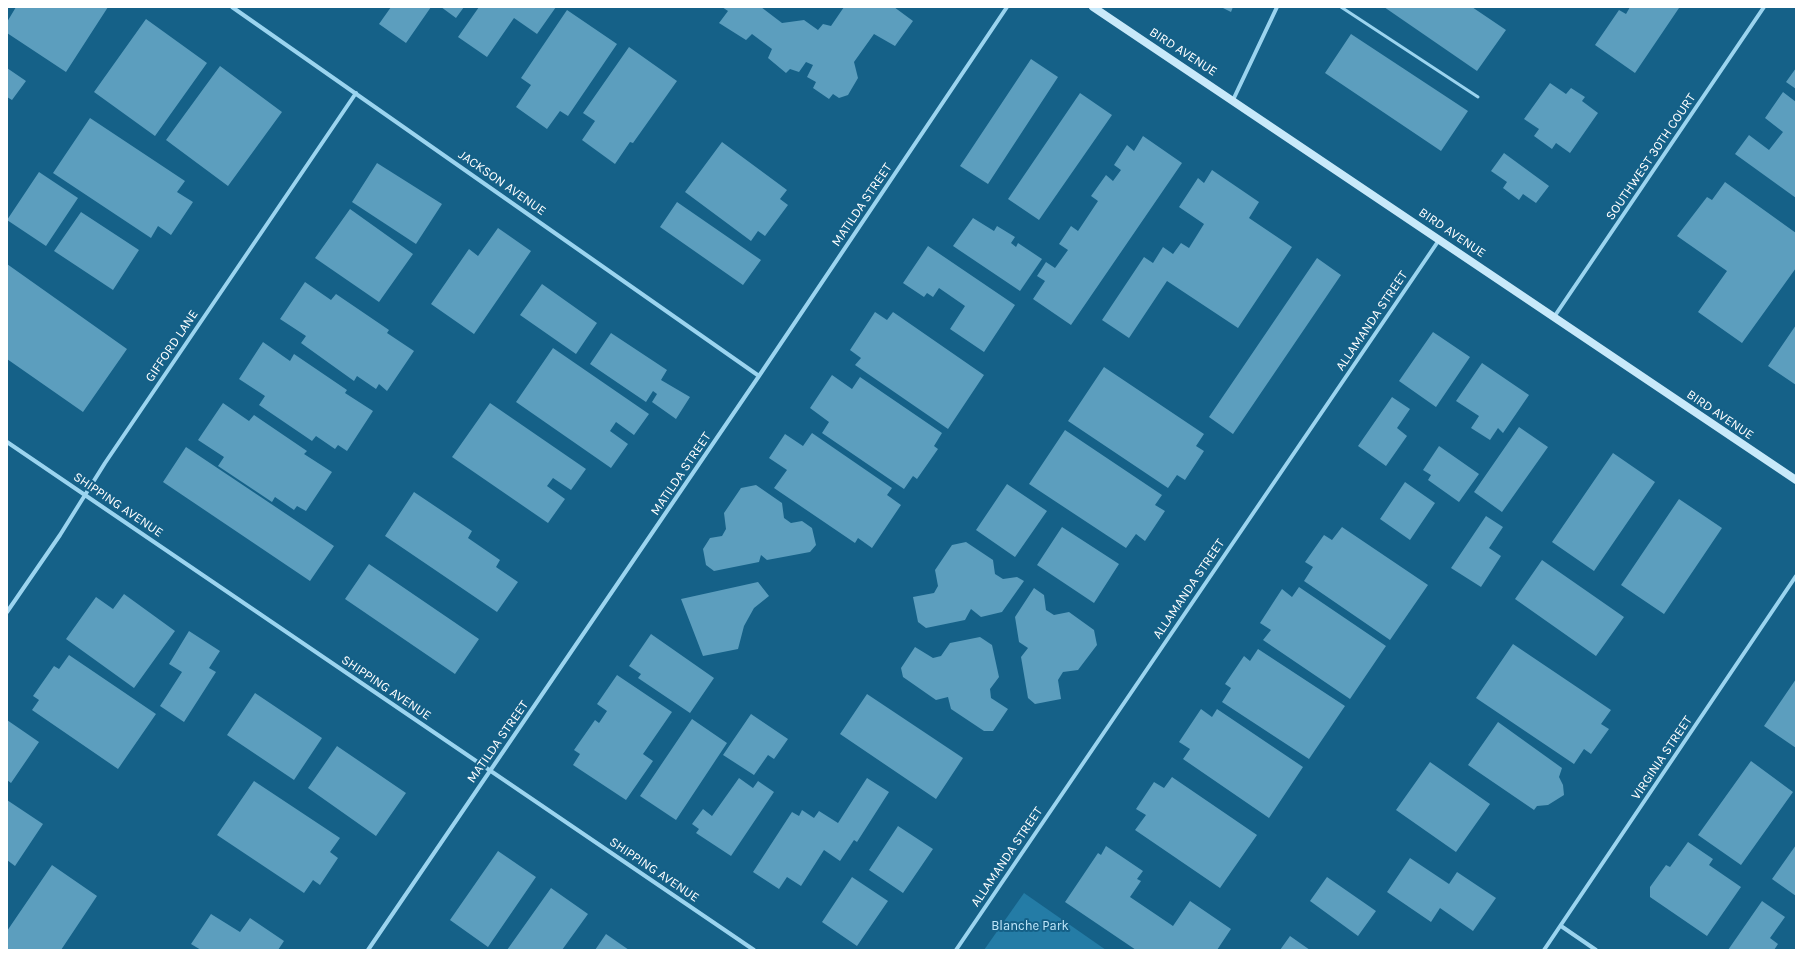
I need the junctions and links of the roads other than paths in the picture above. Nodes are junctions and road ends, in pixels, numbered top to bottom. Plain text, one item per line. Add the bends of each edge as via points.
1 (232, 7) edge
2 (1007, 7) edge
3 (1093, 7) edge
4 (1277, 7) edge
5 (1342, 7) edge
6 (1764, 7) edge
7 (356, 93) junction
8 (1478, 97) dead end
9 (1233, 100) junction
10 (1439, 239) junction
11 (1554, 317) junction
12 (759, 376) junction
13 (7, 442) edge
14 (1796, 480) edge
15 (85, 495) junction
16 (1796, 576) edge
17 (7, 612) edge
18 (491, 771) junction
19 (1561, 926) junction
20 (368, 950) edge
21 (754, 950) edge
22 (956, 950) edge
23 (1544, 950) edge
24 (1596, 950) edge

1 - 7 street, JACKSON AVENUE
2 - 12 street, MATILDA STREET
3 - 9 street, BIRD AVENUE
4 - 9 street
5 - 8 lane
6 - 11 street, SOUTHWEST 30TH COURT
7 - 12 street, JACKSON AVENUE
7 - 15 street, GIFFORD LANE
9 - 10 street, BIRD AVENUE
10 - 11 street, BIRD AVENUE
10 - 22 street, ALLAMANDA STREET
11 - 14 street, BIRD AVENUE
12 - 18 street, MATILDA STREET
13 - 15 street, SHIPPING AVENUE
15 - 17 street, GIFFORD LANE
15 - 18 street, SHIPPING AVENUE
16 - 19 street, VIRGINIA STREET
18 - 20 street, MATILDA STREET
18 - 21 street, SHIPPING AVENUE
19 - 23 street, VIRGINIA STREET
19 - 24 street

